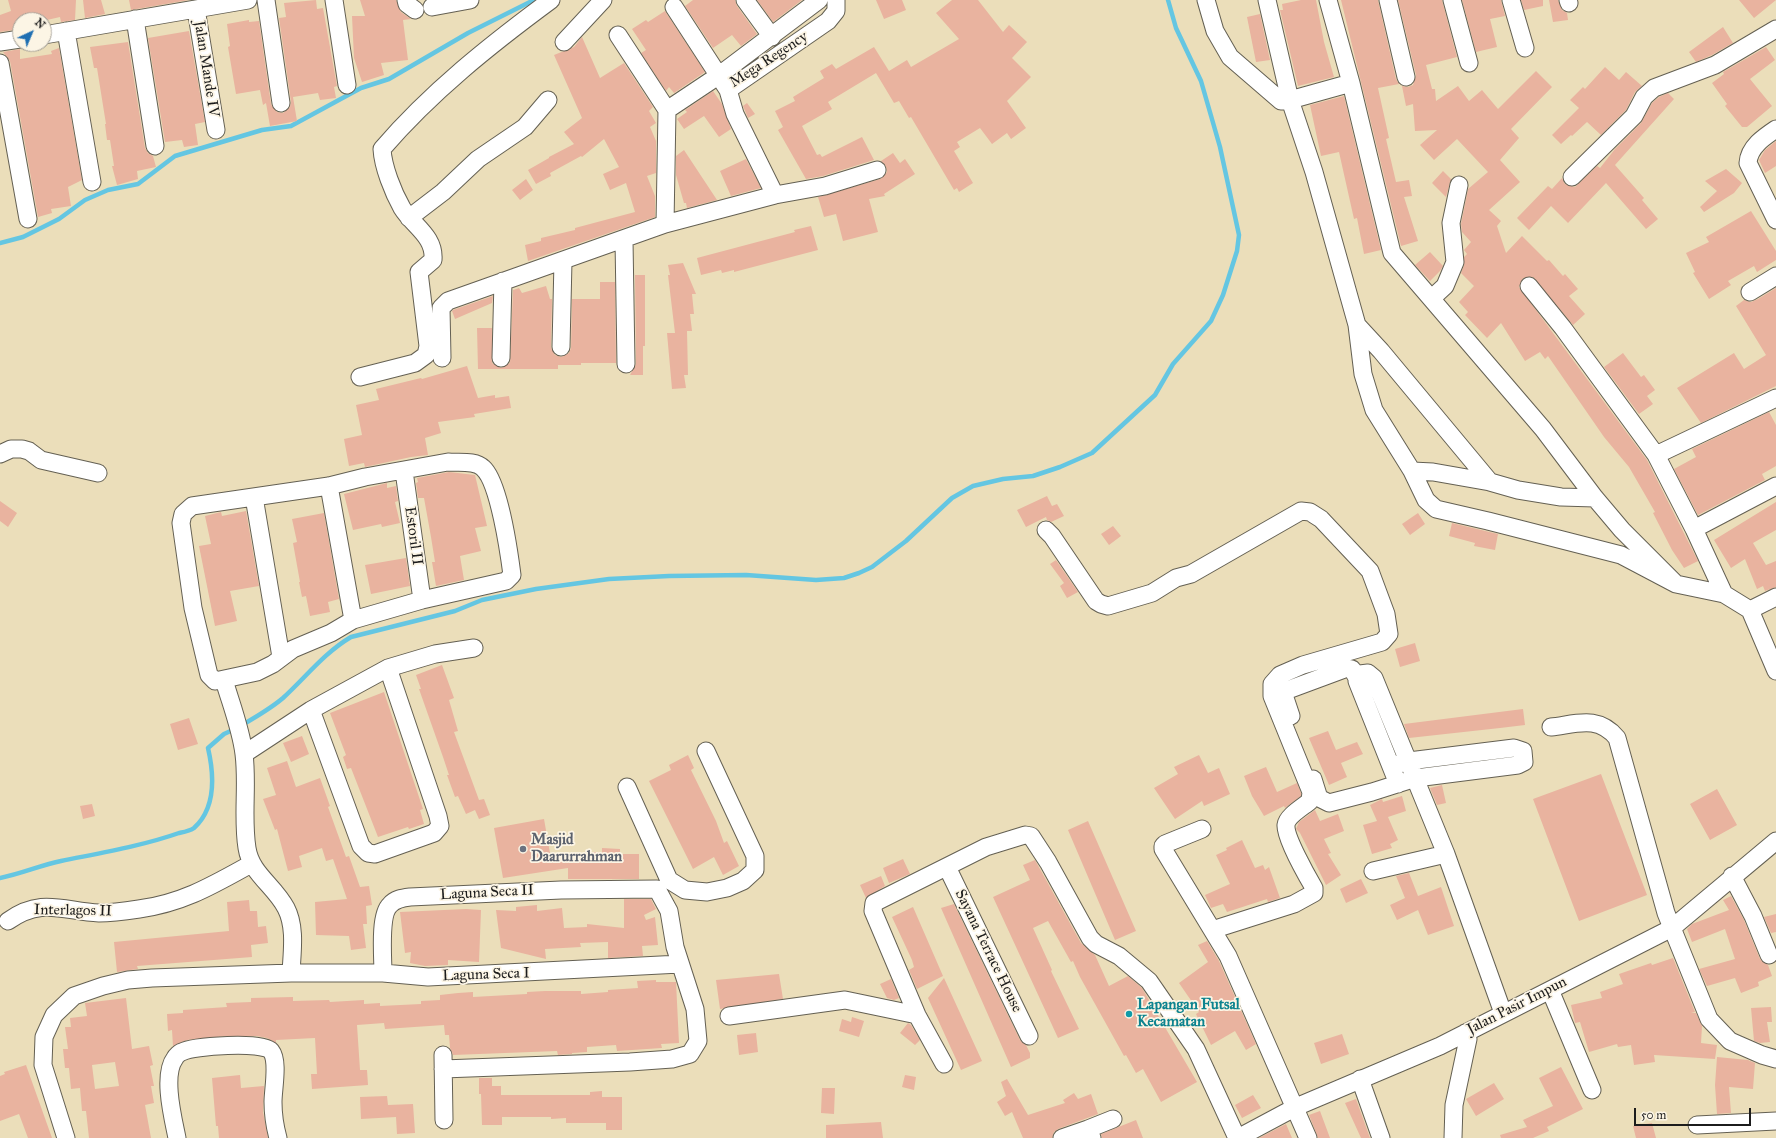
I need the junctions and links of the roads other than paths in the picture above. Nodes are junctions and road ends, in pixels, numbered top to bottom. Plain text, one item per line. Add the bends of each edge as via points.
1 (248, 0) edge
2 (266, 0) edge
3 (334, 0) edge
4 (470, 0) edge
5 (551, 0) edge
6 (603, 0) edge
7 (746, 0) edge
8 (819, 0) edge
9 (836, 0) edge
10 (1206, 0) edge
11 (1267, 0) edge
12 (1328, 0) edge
13 (1388, 0) edge
14 (1452, 0) edge
15 (1511, 0) edge
16 (432, 7) dead end
17 (674, 7) dead end
18 (196, 9) junction
19 (135, 19) junction
20 (1776, 29) edge
21 (66, 31) junction
22 (52, 33) edge
23 (618, 35) dead end
24 (772, 37) junction
25 (12, 40) edge
26 (0, 42) edge
27 (564, 42) dead end
28 (1525, 48) dead end
29 (0, 63) edge
30 (1469, 64) dead end
31 (1406, 77) dead end
32 (723, 83) junction
33 (1351, 83) junction
34 (347, 85) dead end
35 (548, 100) dead end
36 (1290, 100) junction
37 (281, 103) dead end
38 (667, 110) junction
39 (1776, 128) edge
40 (216, 130) dead end
41 (155, 146) dead end
42 (878, 170) dead end
43 (1572, 177) dead end
44 (92, 182) dead end
45 (1459, 185) dead end
46 (775, 195) junction
47 (409, 218) junction
48 (28, 219) dead end
49 (1776, 220) edge
50 (665, 224) junction
51 (624, 240) junction
52 (563, 261) junction
53 (1776, 276) edge
54 (503, 281) junction
55 (1529, 286) dead end
56 (1750, 292) dead end
57 (1432, 298) junction
58 (1357, 325) junction
59 (561, 347) dead end
60 (442, 358) dead end
61 (501, 358) dead end
62 (626, 364) dead end
63 (360, 377) dead end
64 (1774, 403) edge
65 (0, 454) edge
66 (1656, 455) junction
67 (404, 471) junction
68 (1412, 471) junction
69 (98, 473) dead end
70 (1490, 482) junction
71 (329, 486) junction
72 (1776, 486) edge
73 (254, 497) junction
74 (1595, 498) junction
75 (1694, 529) junction
76 (1046, 530) dead end
77 (1676, 584) junction
78 (1724, 594) junction
79 (1776, 597) edge
80 (422, 600) junction
81 (1750, 610) junction
82 (353, 620) junction
83 (474, 648) dead end
84 (281, 657) junction
85 (388, 668) junction
86 (1776, 671) edge
87 (1357, 678) junction
88 (224, 680) junction
89 (311, 710) junction
90 (1551, 727) dead end
91 (243, 746) junction
92 (706, 750) dead end
93 (1409, 761) junction
94 (1392, 766) junction
95 (1416, 778) junction
96 (1398, 784) junction
97 (628, 787) dead end
98 (1202, 829) dead end
99 (1776, 841) edge
100 (1446, 854) junction
101 (251, 864) junction
102 (946, 866) junction
103 (1373, 870) dead end
104 (1732, 876) junction
105 (663, 884) junction
106 (8, 921) dead end
107 (1672, 928) junction
108 (1212, 930) junction
109 (1769, 955) dead end
110 (680, 964) junction
111 (291, 973) junction
112 (382, 973) junction
113 (1550, 990) junction
114 (1503, 1013) junction
115 (917, 1015) junction
116 (729, 1016) dead end
117 (1465, 1033) junction
118 (1029, 1036) dead end
119 (1776, 1059) edge
120 (944, 1064) dead end
121 (1360, 1079) junction
122 (1592, 1090) dead end
123 (1296, 1107) junction
124 (1113, 1119) dead end
125 (444, 1120) dead end
126 (1776, 1121) edge
127 (1697, 1125) dead end
128 (1090, 1133) edge
129 (66, 1138) edge
130 (177, 1138) edge
131 (278, 1138) edge
132 (1062, 1138) edge
133 (1237, 1138) edge
134 (1308, 1138) edge
135 (1381, 1138) edge
136 (1453, 1138) edge

1 - 18 street
2 - 37 street
3 - 34 street
4 - 16 street
5 - 47 street via 455,76 398,130 382,150 383,163
6 - 27 street
7 - 24 street
8 - 24 street, Mega Regency
9 - 32 street, Mega Regency via 836,11 828,20
10 - 36 street via 1215,31 1230,57 1280,101
11 - 36 street
12 - 33 street
13 - 31 street
14 - 30 street
15 - 28 street
17 - 32 street
18 - 19 street
18 - 40 street, Jalan Mande IV
19 - 21 street
19 - 41 street
20 - 43 street via 1715,65 1654,88 1644,97 1634,116
21 - 22 street
21 - 44 street
23 - 38 street
24 - 32 street, Mega Regency
25 - 26 street
29 - 48 street
32 - 38 street
32 - 46 street via 735,114
33 - 36 street
33 - 57 street via 1389,246 1395,258
35 - 47 street via 525,127 478,159 443,192
36 - 58 street via 1314,172
38 - 50 street
39 - 49 street via 1748,156 1748,163
42 - 46 street via 825,186
45 - 57 street via 1451,223 1455,262 1445,286
46 - 50 street
47 - 63 street via 425,233 434,252 433,260 419,272 428,346 426,355 415,363
50 - 51 street
51 - 52 street
51 - 62 street
52 - 54 street
52 - 59 street
53 - 56 street
54 - 60 street via 444,304 441,308
54 - 61 street
55 - 66 street
57 - 74 street via 1543,429
58 - 68 street via 1362,374 1374,410
58 - 70 street
64 - 66 street
65 - 69 street via 11,449 22,449 41,460
66 - 75 street
67 - 71 street
67 - 80 street, Estoril II
67 - 80 street via 448,462 475,463 483,467 491,478 509,547 512,575 506,580
68 - 70 street
68 - 77 street via 1426,500 1436,509 1620,555
70 - 74 street via 1518,490 1561,497
71 - 73 street
71 - 82 street
72 - 75 street
73 - 84 street
73 - 88 street via 192,506 184,514 181,523 193,608 209,675 215,681
74 - 77 street via 1622,530
75 - 78 street
76 - 108 street via 1096,600 1108,606 1152,593 1176,578 1191,574 1301,511 1310,512 1321,519 1370,571 1386,614 1389,634 1382,642 1303,665 1280,675 1272,684 1272,696 1311,792 1310,801 1290,818 1286,825 1288,837 1314,888 1314,893 1294,904
77 - 78 street
78 - 81 street
79 - 81 street
80 - 82 street
81 - 86 street
82 - 84 street
83 - 85 street via 435,654
84 - 88 street via 257,672
85 - 89 street
85 - 89 street via 438,816 440,826 434,833 375,854 368,854 360,846
87 - 93 street via 1360,674 1368,673 1374,678
87 - 94 street
87 - 96 street via 1352,669 1347,668 1285,691 1286,704 1319,798 1329,803
88 - 91 street
89 - 91 street
90 - 107 street via 1594,722 1610,729 1617,738
91 - 101 street via 246,847
92 - 105 street via 755,856 755,870 743,881 707,892
93 - 94 street
93 - 95 street
93 - 95 street via 1514,748 1523,751 1524,762 1518,765
94 - 96 street
95 - 96 street
95 - 100 street
97 - 105 street
98 - 108 street via 1165,844 1163,849
99 - 104 street, Jalan Pasir Impun
100 - 103 street
100 - 114 street
101 - 106 street, Interlagos II via 199,893 168,904 138,910 99,913 62,907 32,908
101 - 111 street via 286,908 292,934
102 - 115 street via 874,903 873,911
102 - 118 street, Sayana Terrace House
102 - 133 street via 986,847 1025,835 1031,836 1090,938 1119,956 1149,981 1196,1049
104 - 107 street, Jalan Pasir Impun
104 - 109 street via 1753,916
105 - 110 street
105 - 112 street, Laguna Seca II via 397,899 388,906 384,914
107 - 113 street, Jalan Pasir Impun
107 - 119 street via 1709,1019 1730,1041
108 - 123 street via 1228,956
110 - 112 street, Laguna Seca I via 428,977
110 - 125 street via 695,1009 698,1041 690,1054 684,1057 622,1062 443,1062
111 - 112 street, Laguna Seca I
111 - 129 street, Laguna Seca I via 128,980 74,996 54,1015 44,1037 43,1065
113 - 114 street, Jalan Pasir Impun
113 - 122 street
114 - 117 street, Jalan Pasir Impun
115 - 116 street via 845,1000
115 - 120 street
117 - 121 street, Jalan Pasir Impun
117 - 136 street via 1468,1039 1454,1105
121 - 123 street, Jalan Pasir Impun
121 - 135 street
123 - 133 street, Jalan Pasir Impun
123 - 134 street
124 - 128 street
126 - 127 street
128 - 132 street
130 - 131 street via 170,1106 170,1071 175,1058 182,1052 237,1045 263,1046 271,1050 275,1058 273,1103

